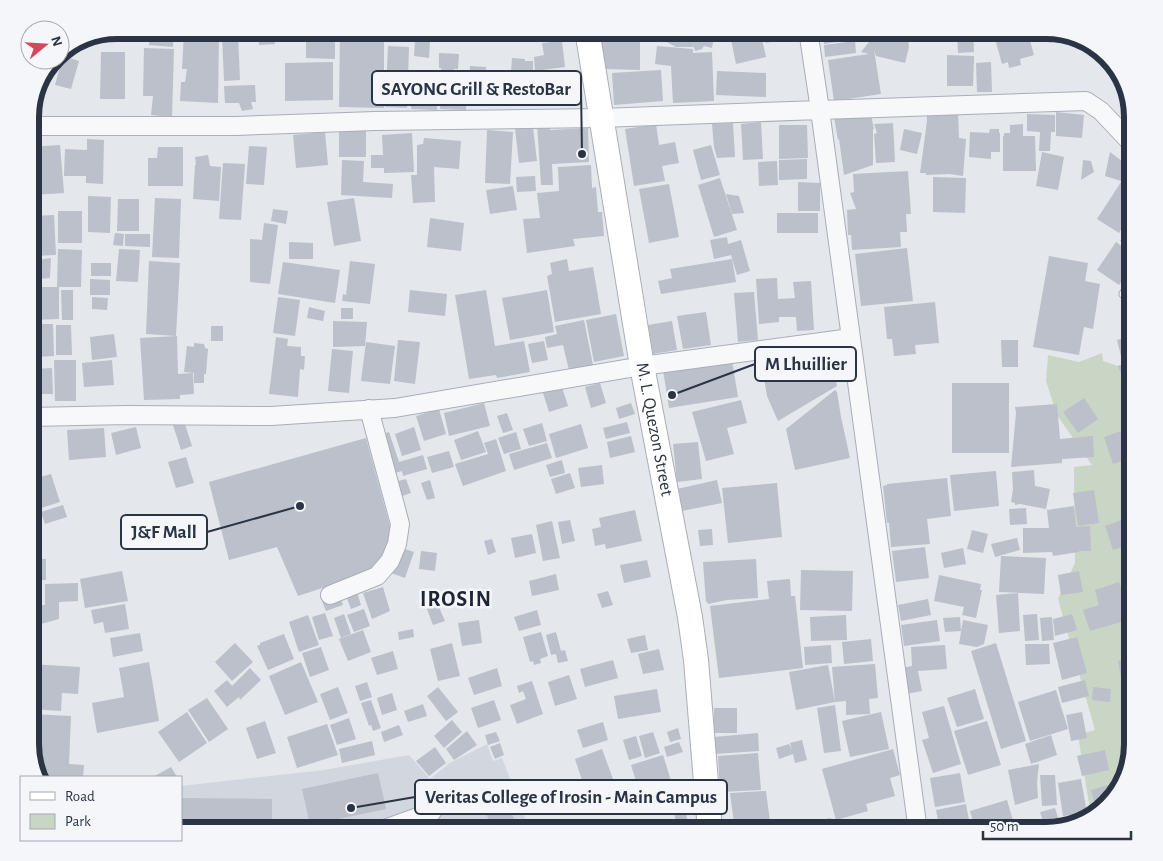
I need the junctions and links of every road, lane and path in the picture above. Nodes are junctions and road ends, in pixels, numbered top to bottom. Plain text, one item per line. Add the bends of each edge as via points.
1 (588, 39) edge
2 (809, 39) edge
3 (820, 110) junction
4 (601, 118) junction
5 (39, 126) edge
6 (1124, 135) edge
7 (851, 338) junction
8 (642, 366) junction
9 (369, 409) junction
10 (39, 417) edge
11 (330, 595) dead end
12 (432, 812) dead end
13 (404, 822) edge
14 (709, 822) edge
15 (917, 822) edge

1 - 4 main road, M. L. Quezon Street
2 - 3 street
3 - 4 street
3 - 6 street via 1086,101 1101,111
3 - 7 street
4 - 5 street via 375,120 236,126
4 - 8 main road, M. L. Quezon Street
7 - 8 street
7 - 15 street
8 - 9 street via 395,408
8 - 14 main road, M. L. Quezon Street via 690,617
9 - 10 street via 271,416
9 - 11 street via 400,524 397,544 390,561 377,576
12 - 13 street

